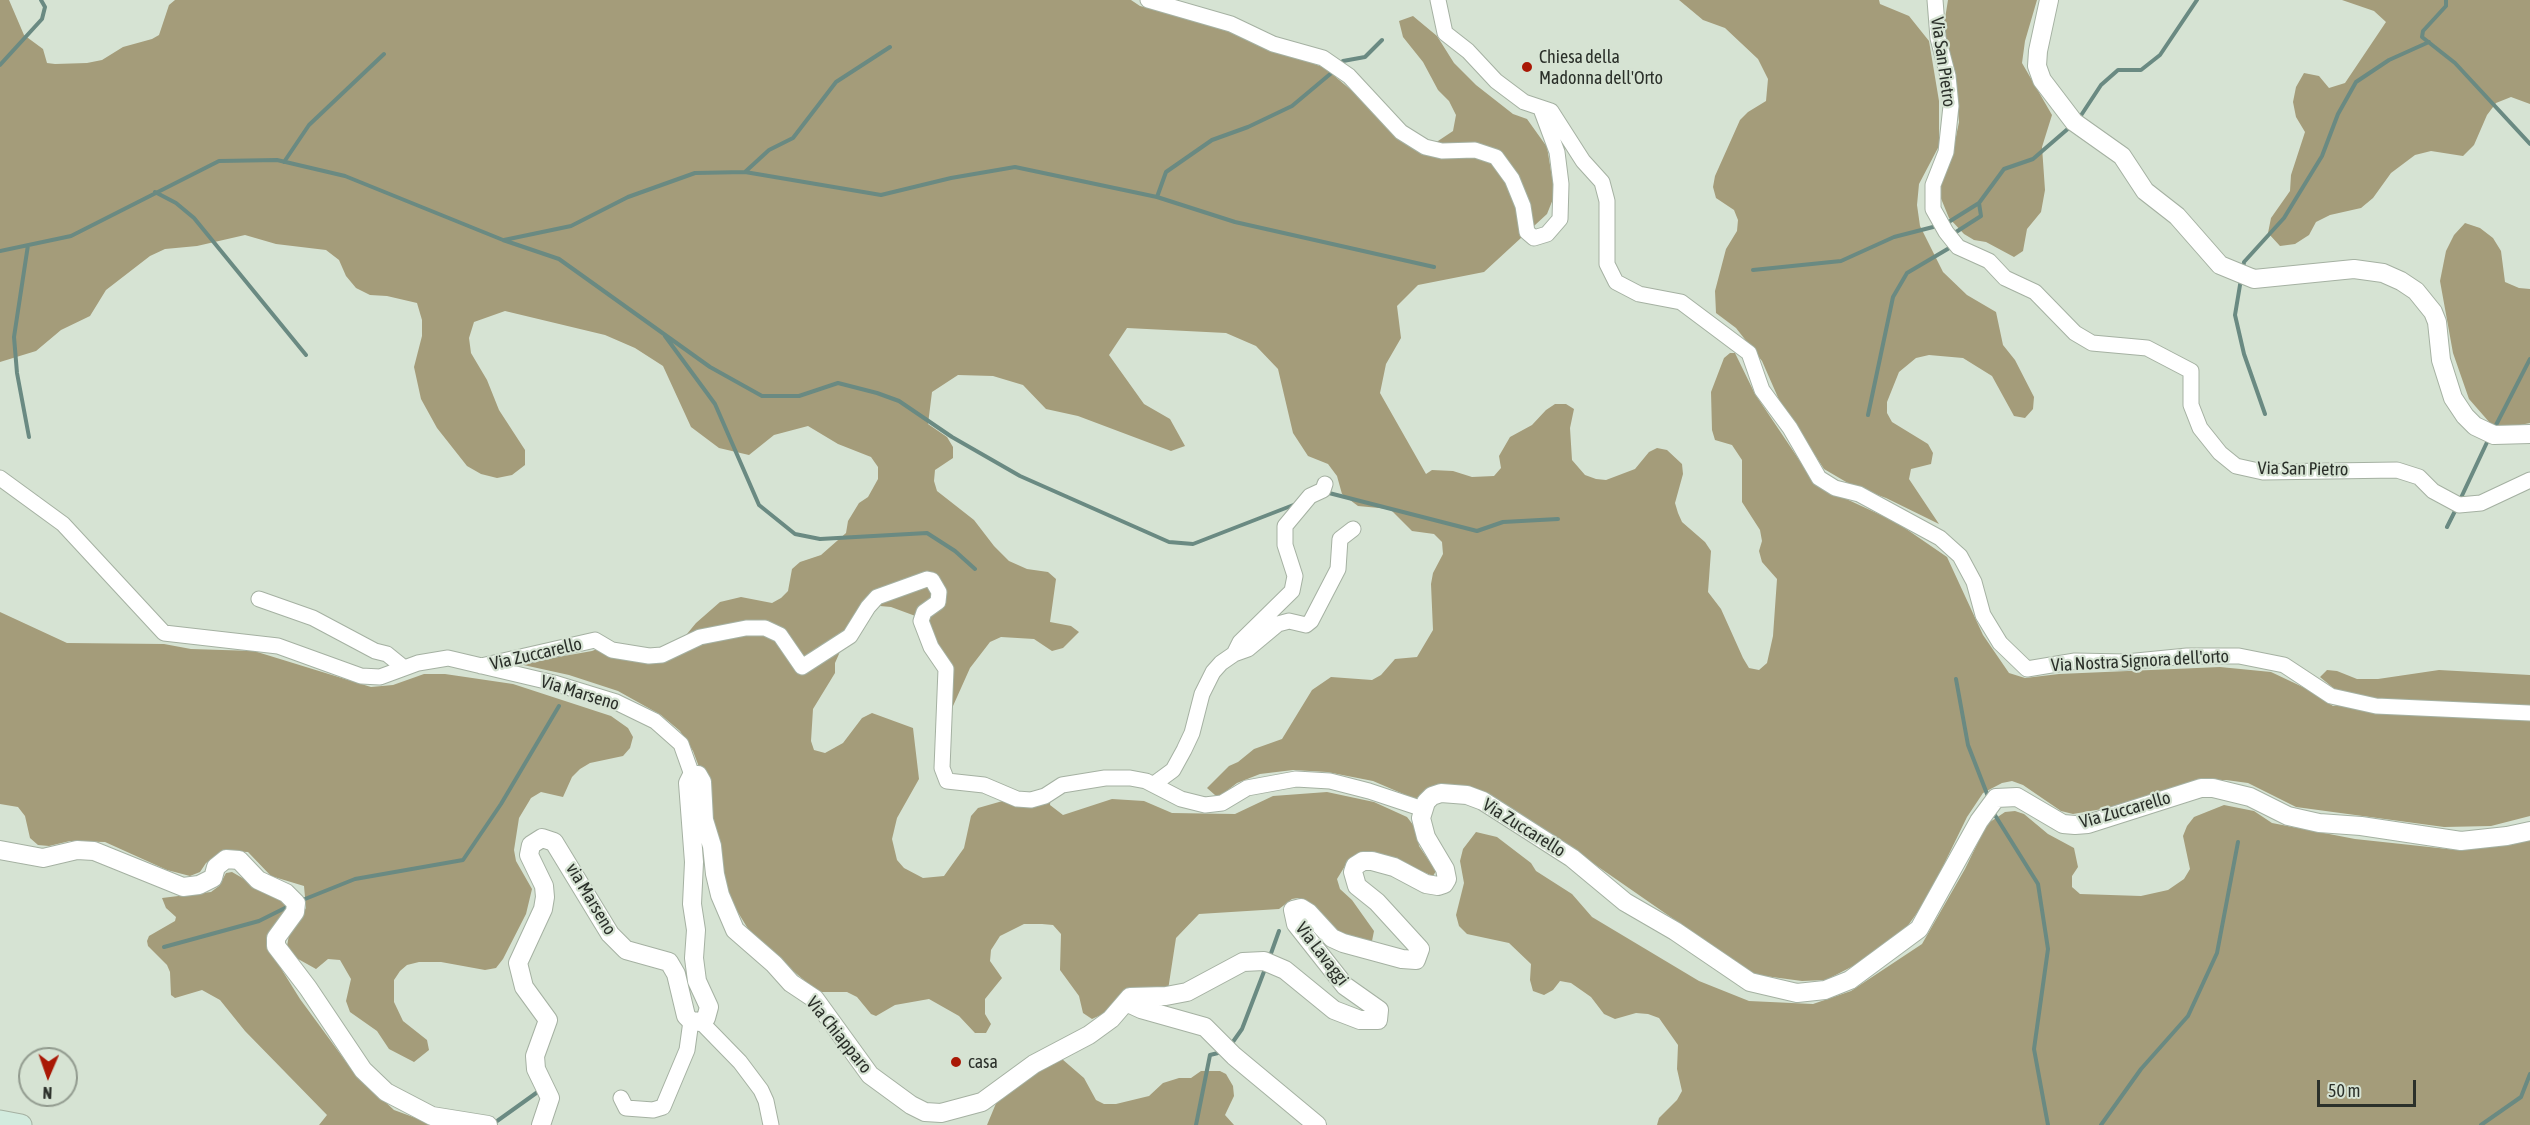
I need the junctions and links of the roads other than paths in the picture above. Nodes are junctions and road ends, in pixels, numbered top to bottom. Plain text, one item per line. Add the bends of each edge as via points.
1 (1148, 0) edge
2 (1438, 0) edge
3 (1935, 0) edge
4 (2049, 0) edge
5 (1541, 108) junction
6 (2530, 434) edge
7 (0, 478) edge
8 (2530, 480) edge
9 (1325, 484) dead end
10 (1353, 529) dead end
11 (259, 599) dead end
12 (1234, 654) junction
13 (481, 666) junction
14 (402, 667) junction
15 (2530, 713) edge
16 (692, 775) junction
17 (1154, 784) junction
18 (1423, 809) junction
19 (2530, 831) edge
20 (0, 850) edge
21 (1128, 1003) junction
22 (696, 1021) junction
23 (621, 1098) dead end
24 (0, 1120) edge
25 (21, 1125) edge
26 (488, 1125) edge
27 (541, 1125) edge
28 (771, 1125) edge
29 (1317, 1125) edge

1 - 5 street via 1231,24 1273,44 1323,58 1349,76 1401,132 1425,147 1475,150 1496,158 1512,179 1523,206 1527,232 1534,238 1547,234 1560,219 1557,152
2 - 5 street via 1444,33 1468,51 1496,81 1524,102
3 - 8 street, Via San Pietro via 1951,106 1947,152 1933,184 1933,209 1958,246 1989,261 2005,278 2036,292 2075,333 2092,343 2146,348 2191,370 2191,405 2200,428 2236,466 2263,472 2397,470 2419,477 2433,491 2458,505 2481,503
4 - 6 street via 2038,51 2037,66 2042,80 2074,122 2122,156 2145,191 2177,216 2220,265 2254,279 2354,269 2383,273 2401,281 2416,291 2433,312 2441,360 2453,398 2465,416 2494,435
5 - 15 street, Via Nostra Signora dell'orto via 1551,111 1583,161 1602,182 1607,201 1607,264 1616,282 1639,294 1681,302 1749,353 1762,390 1819,478 1878,503 1940,537 1960,556 1974,582 1983,615 2000,643 2028,669 2075,661 2239,656 2284,665 2331,696 2376,706
7 - 14 street, Via Marseno via 63,524 164,633 278,646 361,676 380,677
9 - 12 street via 1285,526 1285,545 1294,576 1292,591 1240,642
10 - 12 street via 1340,539 1338,569 1311,621 1306,625 1289,621 1278,624 1248,649
11 - 14 street via 313,618 387,654
12 - 17 street via 1213,672 1202,694 1192,733 1173,770
13 - 14 street, Via Marseno via 448,658
13 - 16 street, Via Marseno via 616,702 655,722 681,744
13 - 17 street, Via Zuccarello via 595,640 612,650 649,657 662,655 700,636 765,628 780,635 802,667 849,636 877,597 927,579 938,588 939,598 936,605 924,612 921,621 946,669 944,778 952,783 984,785 1024,800 1038,799 1054,784 1113,778
16 - 21 street, Via Chiapparo via 698,775 702,782 704,820 715,874 735,930 791,983 815,999 870,1075 911,1105 925,1112 941,1113 982,1102 1034,1064 1089,1035
16 - 22 street via 688,783 694,862 694,958 697,981 710,1010 706,1018
17 - 18 street, Via Zuccarello via 1181,799 1205,805 1222,803 1247,788 1269,782 1296,778 1330,781
18 - 19 street, Via Zuccarello via 1432,796 1440,793 1483,801 1572,858 1625,902 1675,931 1719,964 1750,982 1797,993 1824,990 1850,980 1919,929 1979,821 1996,798 2017,797 2063,824 2075,825 2201,788 2213,788 2250,797 2288,816 2319,823 2461,841
18 - 21 street, Via Lavaggi via 1423,828 1445,869 1444,884 1426,884 1394,867 1372,861 1363,861 1353,872 1357,886 1420,949 1416,960 1343,943 1332,938 1310,913 1300,908 1293,910 1296,924 1345,987 1379,1010 1378,1020 1360,1020 1334,1010 1285,970 1252,960 1232,966 1187,992 1135,996
20 - 26 street via 42,858 94,850 183,888 213,878 216,867 226,859 239,860 258,880 286,893 296,903 295,912 276,938 276,946 363,1070 386,1092 432,1116
21 - 29 street via 1205,1027
22 - 23 street via 663,1107 626,1108
22 - 27 street, via Marseno via 683,1009 674,968 663,959 618,944 554,842 538,839 531,845 529,855 544,886 543,909 518,963 524,987 548,1020 535,1056 536,1069 550,1098
22 - 28 street via 740,1062 766,1101
24 - 25 main road

